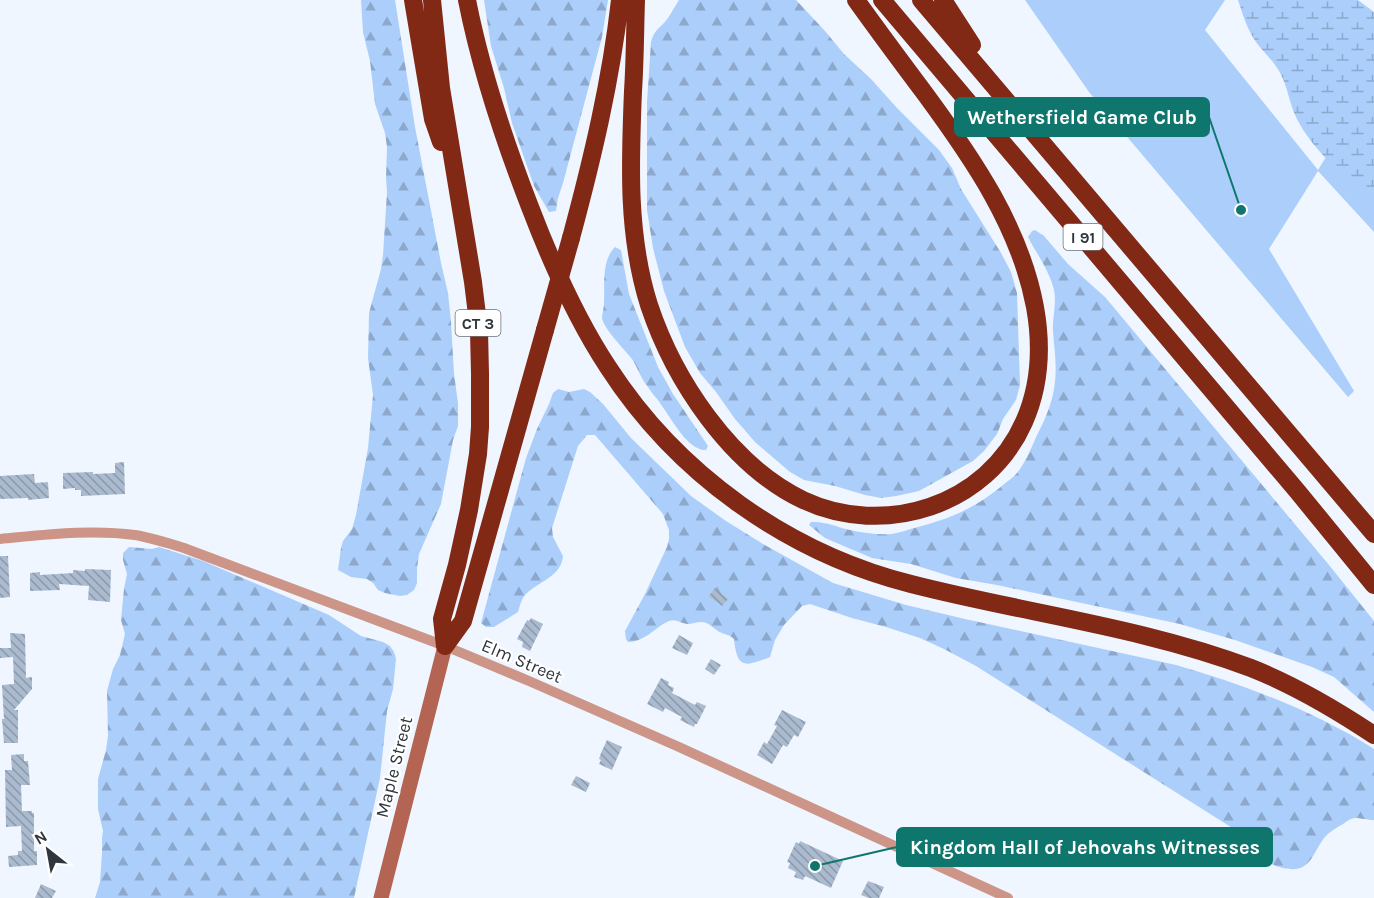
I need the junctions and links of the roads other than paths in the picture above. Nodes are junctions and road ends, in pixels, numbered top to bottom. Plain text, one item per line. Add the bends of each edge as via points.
1 (413, 0) edge
2 (432, 0) edge
3 (467, 0) edge
4 (620, 0) edge
5 (636, 0) edge
6 (856, 0) edge
7 (882, 0) edge
8 (921, 0) edge
9 (942, 0) edge
10 (994, 86) junction
11 (453, 166) junction
12 (1374, 534) edge
13 (0, 539) edge
14 (1374, 585) edge
15 (445, 646) junction
16 (1374, 735) edge
17 (381, 898) edge
18 (1008, 898) edge

1 - 11 highway via 435,125
2 - 11 highway, CT 3
3 - 16 highway via 512,160 581,321 635,404 673,448 713,484 779,530 884,577 1219,657 1294,687
4 - 15 highway, CT 3, bridge via 604,102 571,238 463,621
5 - 6 highway via 631,154 634,226 645,290 666,347 711,420 762,474 819,506 882,516 912,513 945,501 982,477 1005,454 1021,429 1033,396 1038,372 1038,331 1026,273 992,193 961,143
7 - 14 highway, I 91
8 - 10 highway, I 91
9 - 10 highway
10 - 12 highway, I 91
11 - 15 highway, CT 3 via 476,301 481,402 470,510 442,619
13 - 15 street, Elm Street via 72,533 133,535 161,541
15 - 17 main road, Maple Street / CT 3
15 - 18 street, Elm Street via 679,747

